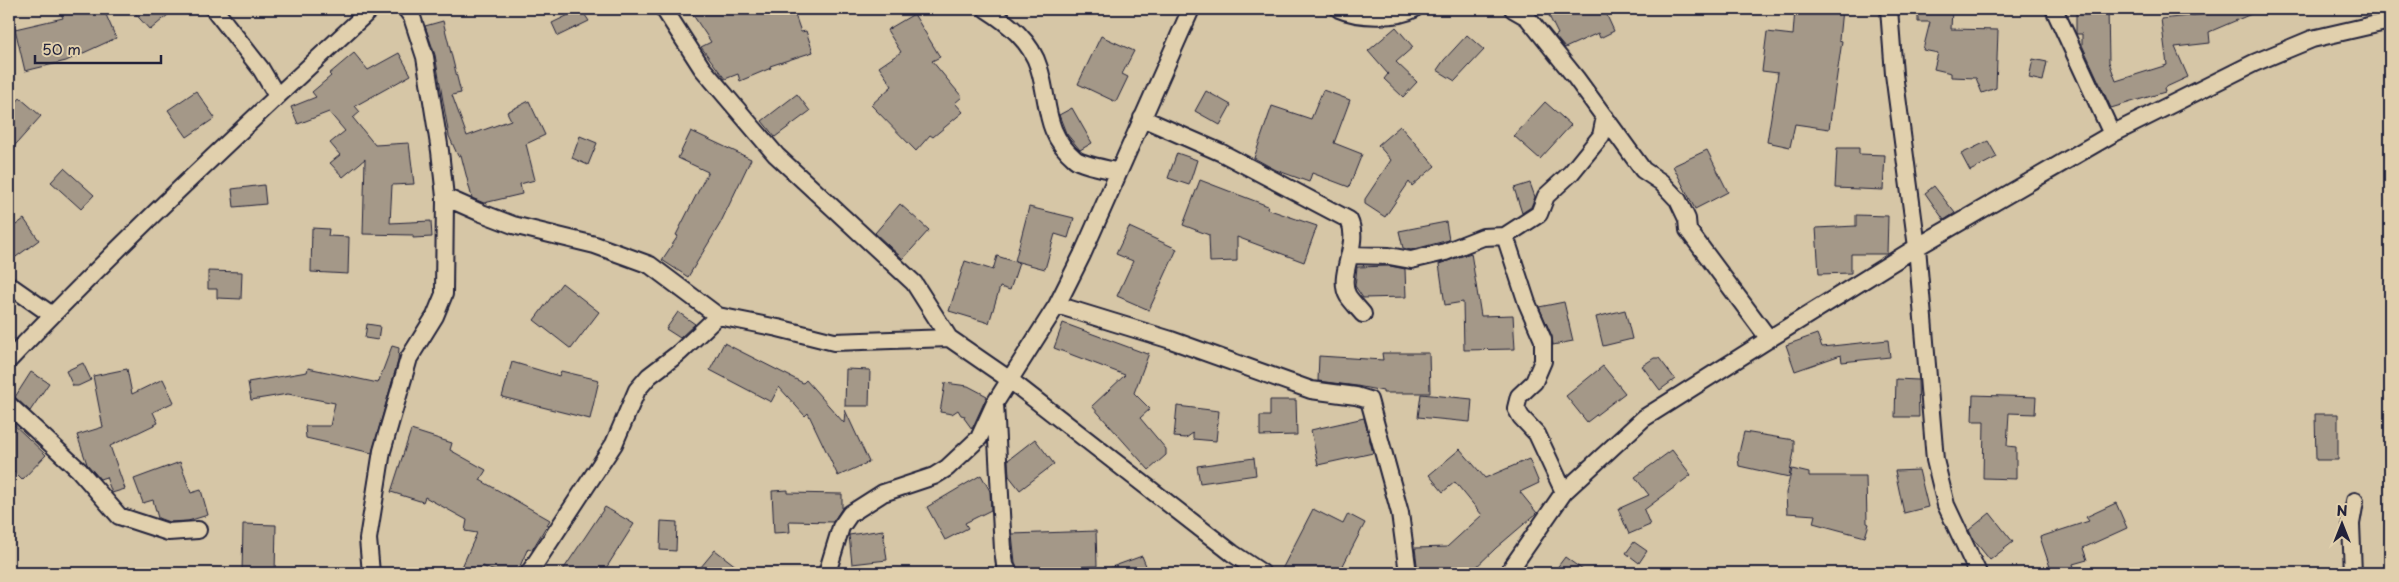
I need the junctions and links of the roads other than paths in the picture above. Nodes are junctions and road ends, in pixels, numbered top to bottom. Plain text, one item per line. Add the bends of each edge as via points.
1 (214, 9) edge
2 (371, 9) edge
3 (406, 9) edge
4 (664, 9) edge
5 (986, 9) edge
6 (1191, 9) edge
7 (1339, 9) edge
8 (1414, 9) edge
9 (1512, 9) edge
10 (1889, 9) edge
11 (2054, 9) edge
12 (2390, 21) edge
13 (277, 96) junction
14 (1142, 118) junction
15 (1605, 118) junction
16 (2112, 134) junction
17 (1119, 172) junction
18 (446, 197) junction
19 (1505, 236) junction
20 (1918, 247) junction
21 (1351, 254) junction
22 (9, 285) edge
23 (1057, 305) junction
24 (1363, 314) dead end
25 (52, 315) junction
26 (718, 316) junction
27 (949, 338) junction
28 (1770, 339) junction
29 (9, 360) edge
30 (1010, 380) junction
31 (995, 403) junction
32 (9, 405) edge
33 (1564, 492) junction
34 (2355, 501) dead end
35 (198, 530) dead end
36 (370, 573) edge
37 (529, 573) edge
38 (827, 573) edge
39 (1009, 573) edge
40 (1262, 573) edge
41 (1408, 573) edge
42 (1508, 573) edge
43 (1978, 573) edge
44 (2353, 573) edge

1 - 13 street via 261,69
2 - 13 street
3 - 18 street via 412,17 425,57
4 - 27 street via 702,68 776,155 914,284
5 - 17 street via 1020,34 1039,66 1050,126 1063,145 1076,160
6 - 14 street
7 - 8 street via 1351,14 1396,15
9 - 15 street via 1526,18
10 - 20 street via 1894,74
11 - 16 street
12 - 16 street via 2312,39 2254,63
13 - 25 street
14 - 17 street
14 - 21 street via 1222,153 1349,220 1352,227
15 - 19 street via 1601,136 1572,173 1546,196 1539,214
15 - 28 street via 1643,170 1661,182 1678,200 1687,219 1688,230
16 - 20 street
17 - 23 street
18 - 26 street via 513,225 595,245 650,265
18 - 36 street via 444,294 435,316 409,358 382,451 368,540
19 - 21 street via 1483,237 1445,252 1412,260
19 - 33 street via 1543,340 1543,362 1534,382 1519,396 1516,408 1537,434
20 - 28 street
20 - 43 street via 1935,460 1946,505
21 - 24 street via 1344,282 1348,295
22 - 25 street
23 - 30 street
23 - 41 street via 1171,340 1312,390 1369,400 1400,513
25 - 29 street
26 - 27 street via 834,342
26 - 37 street via 637,390 614,444
27 - 30 street
28 - 33 street via 1644,418
30 - 31 street
30 - 40 street
31 - 38 street via 979,438 947,468 934,476 882,493 850,514 841,527
31 - 39 street via 1003,549
32 - 35 street via 79,470 119,516 168,532
33 - 42 street
34 - 44 street

